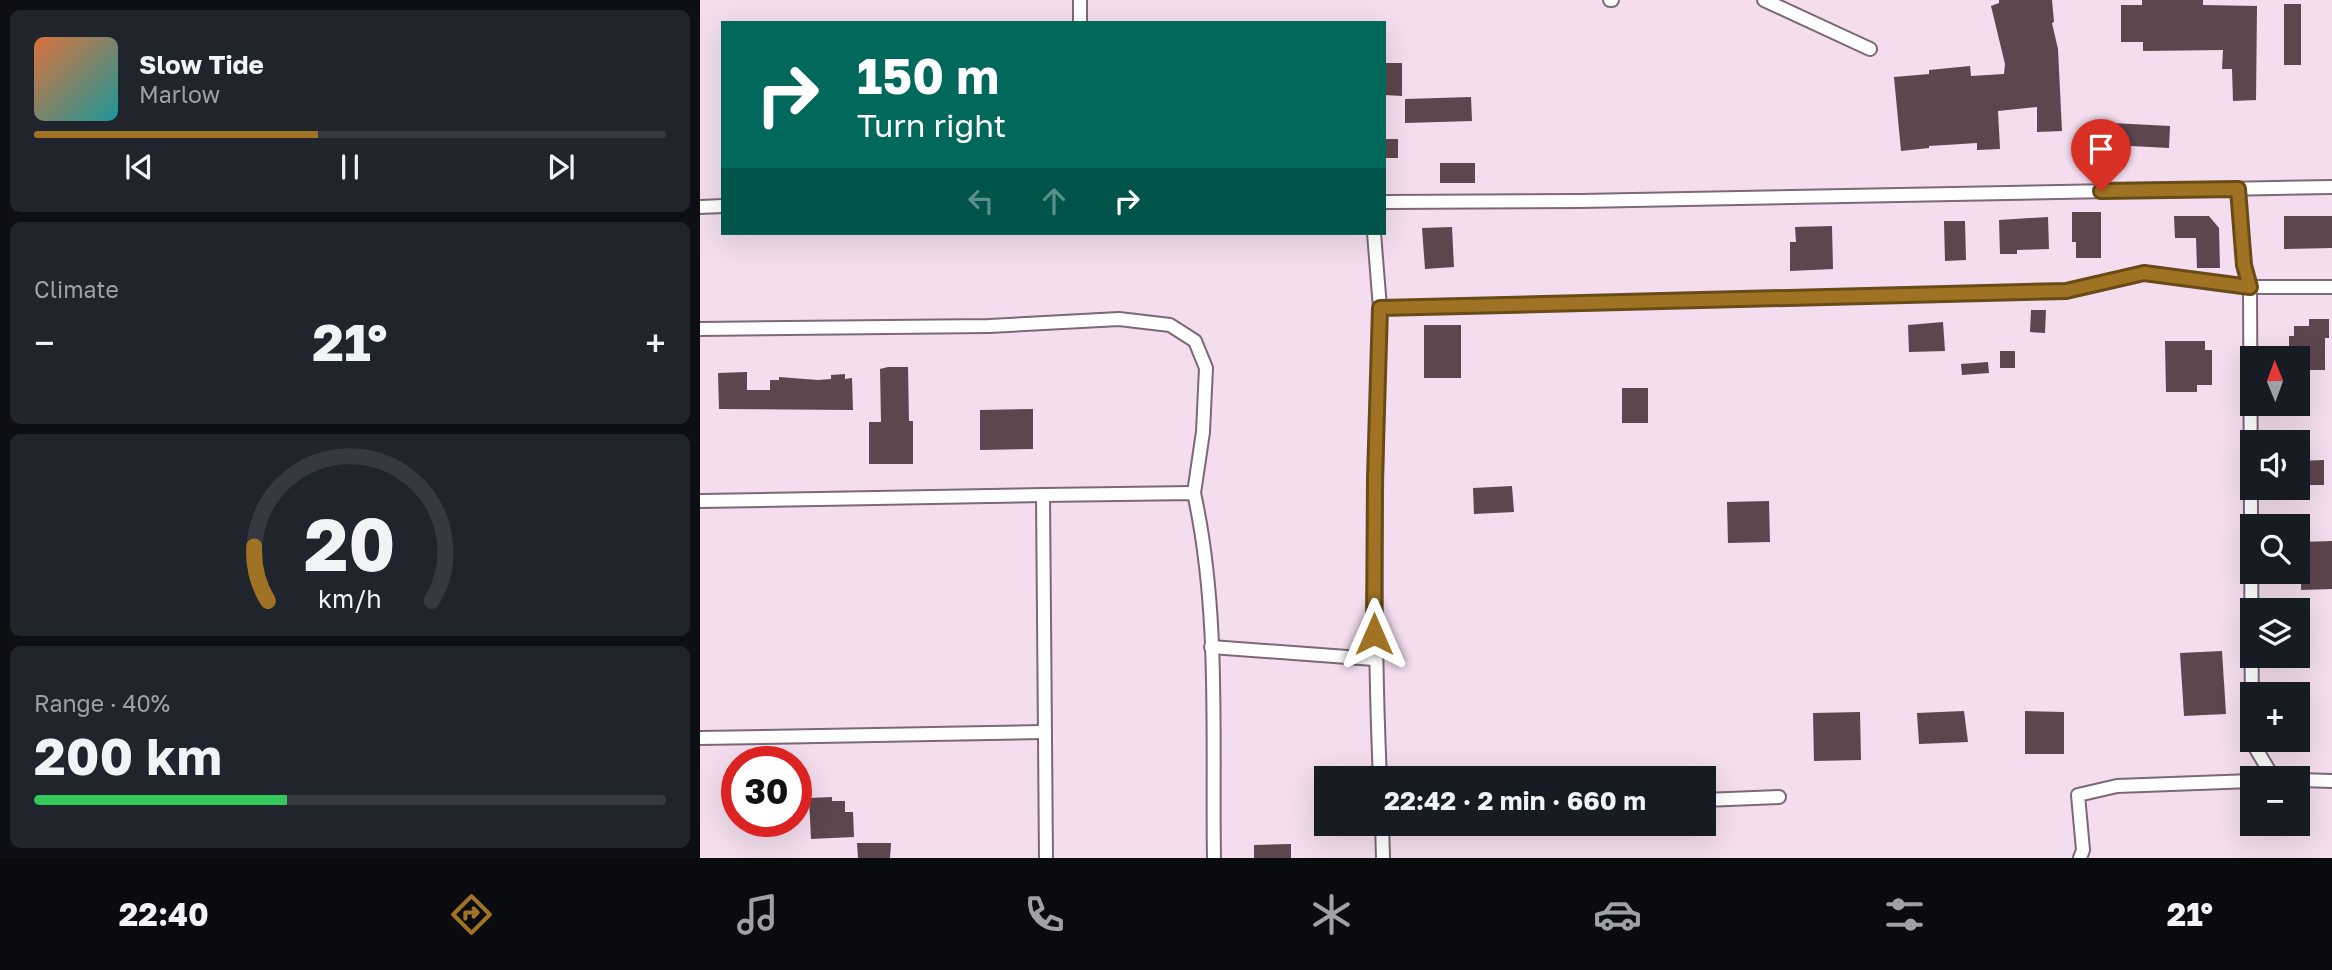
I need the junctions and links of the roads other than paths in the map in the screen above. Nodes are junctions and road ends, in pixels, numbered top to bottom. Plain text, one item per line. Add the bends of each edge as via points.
1 (1080, 0) edge
2 (1764, 0) edge
3 (1080, 21) edge
4 (1870, 49) dead end
5 (2332, 187) edge
6 (2238, 189) junction
7 (1386, 202) edge
8 (721, 206) edge
9 (700, 207) edge
10 (1374, 235) edge
11 (2250, 287) junction
12 (2332, 287) edge
13 (1380, 308) junction
14 (700, 329) edge
15 (1194, 493) junction
16 (1044, 495) junction
17 (700, 501) edge
18 (1211, 647) junction
19 (1374, 659) junction
20 (1043, 732) junction
21 (700, 738) edge
22 (1379, 766) edge
23 (2266, 766) edge
24 (2310, 780) edge
25 (2240, 781) edge
26 (2332, 781) edge
27 (1779, 797) dead end
28 (1716, 800) edge
29 (1382, 836) edge
30 (1046, 858) edge
31 (1214, 858) edge
32 (1383, 858) edge
33 (2080, 858) edge

1 - 3 street
2 - 4 street
5 - 6 street
6 - 7 street
6 - 11 street
8 - 9 street
10 - 13 street
11 - 12 street
11 - 13 street via 2144,273 2066,291
11 - 23 street via 2252,743
13 - 19 street
14 - 15 street via 989,326 1119,319 1170,325 1195,341 1206,368
15 - 16 street
15 - 18 street via 1203,534
16 - 17 street
16 - 20 street
18 - 19 street
18 - 31 street
19 - 22 street
20 - 21 street
20 - 30 street
24 - 26 street
25 - 33 street via 2117,786 2078,795
27 - 28 street
29 - 32 street

